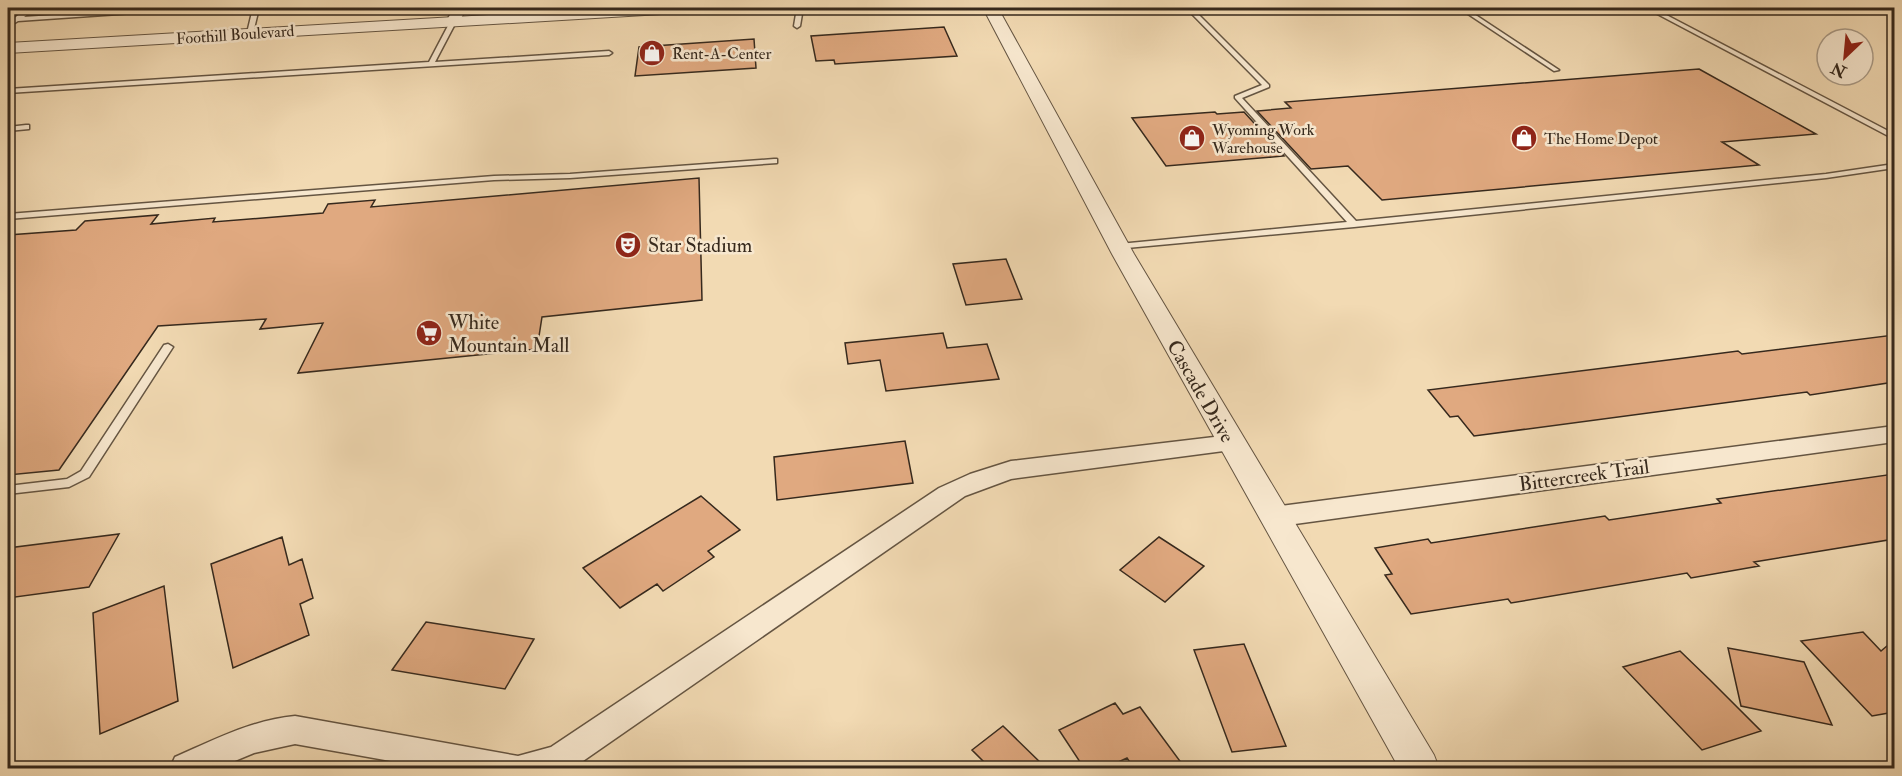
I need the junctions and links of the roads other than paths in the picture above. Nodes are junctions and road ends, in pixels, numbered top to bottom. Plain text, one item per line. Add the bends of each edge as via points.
1 (8, 8) edge
2 (33, 8) edge
3 (177, 8) edge
4 (256, 8) edge
5 (678, 8) edge
6 (800, 8) edge
7 (990, 8) edge
8 (1189, 8) edge
9 (1462, 8) edge
10 (1649, 8) edge
11 (457, 15) edge
12 (16, 20) junction
13 (8, 25) edge
14 (797, 26) dead end
15 (250, 33) junction
16 (8, 48) edge
17 (609, 53) dead end
18 (431, 64) junction
19 (1556, 70) dead end
20 (8, 91) edge
21 (26, 127) dead end
22 (8, 129) edge
23 (1894, 137) edge
24 (774, 161) dead end
25 (1894, 166) edge
26 (8, 218) edge
27 (1353, 224) junction
28 (1119, 247) junction
29 (168, 347) dead end
30 (1894, 434) edge
31 (1231, 443) junction
32 (8, 490) edge
33 (1273, 517) junction
34 (186, 768) edge
35 (509, 768) edge
36 (526, 768) edge
37 (1420, 768) edge

1 - 2 lane
2 - 12 lane
3 - 12 lane
4 - 15 lane
5 - 11 street, Foothill Boulevard
6 - 14 lane
7 - 28 street, Cascade Drive
8 - 27 lane via 1267,86 1237,97
9 - 19 lane
10 - 23 lane
11 - 15 street, Foothill Boulevard
11 - 18 lane
12 - 13 lane
15 - 16 street, Foothill Boulevard
17 - 18 lane
18 - 20 lane
21 - 22 lane
24 - 26 lane via 494,178
25 - 27 lane
27 - 28 lane
28 - 31 street, Cascade Drive
29 - 32 lane via 85,474 69,483
30 - 33 street, Bittercreek Trail
31 - 33 street, Cascade Drive
31 - 36 street via 1011,470 967,484 559,760
33 - 37 street, Cascade Drive
34 - 35 street via 250,739 295,730

